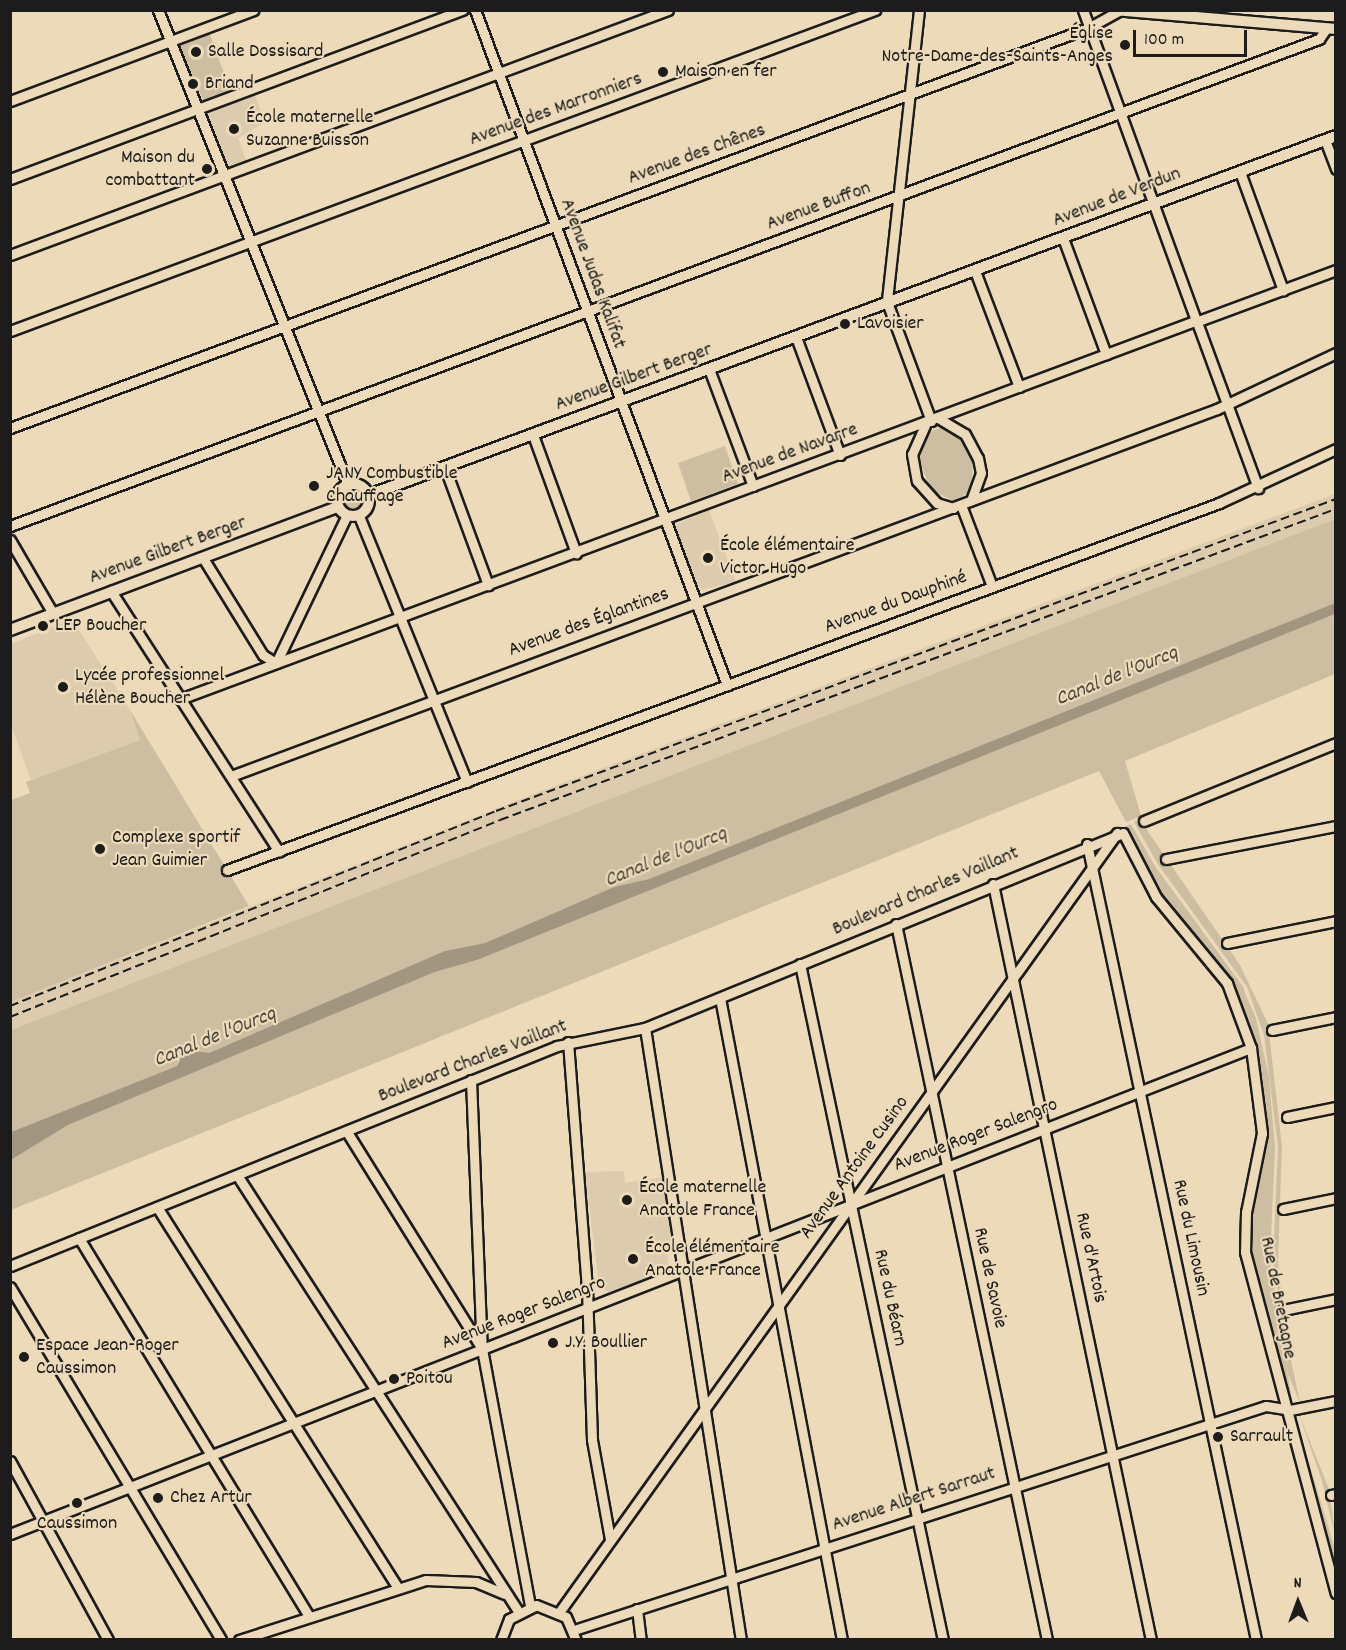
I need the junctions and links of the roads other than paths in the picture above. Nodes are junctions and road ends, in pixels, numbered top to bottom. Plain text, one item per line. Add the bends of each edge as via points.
1 (158, 10) edge
2 (254, 10) edge
3 (463, 10) edge
4 (475, 10) edge
5 (668, 10) edge
6 (875, 10) edge
7 (919, 10) edge
8 (1083, 10) edge
9 (1114, 10) edge
10 (1119, 11) edge
11 (1088, 28) junction
12 (1331, 29) edge
13 (171, 42) junction
14 (498, 74) junction
15 (910, 94) junction
16 (10, 101) edge
17 (198, 110) junction
18 (1119, 113) junction
19 (1330, 138) edge
20 (524, 141) junction
21 (1335, 169) edge
22 (1240, 172) junction
23 (224, 176) junction
24 (10, 179) edge
25 (898, 195) junction
26 (1153, 204) junction
27 (556, 226) junction
28 (1063, 238) junction
29 (250, 242) junction
30 (10, 255) edge
31 (1335, 270) edge
32 (975, 271) junction
33 (1283, 290) junction
34 (912, 293) joint
35 (887, 302) junction
36 (587, 311) junction
37 (1196, 321) junction
38 (284, 327) junction
39 (10, 331) edge
40 (796, 337) junction
41 (1335, 352) edge
42 (1106, 354) junction
43 (709, 369) junction
44 (1019, 387) junction
45 (620, 402) junction
46 (1228, 405) junction
47 (318, 411) junction
48 (932, 421) junction
49 (10, 428) edge
50 (532, 435) junction
51 (1335, 449) edge
52 (840, 455) junction
53 (445, 468) junction
54 (348, 485) junction
55 (753, 486) junction
56 (1258, 488) junction
57 (369, 495) junction
58 (962, 505) junction
59 (338, 507) junction
60 (347, 515) junction
61 (359, 516) junction
62 (664, 520) junction
63 (10, 526) edge
64 (10, 540) edge
65 (576, 553) junction
66 (203, 558) junction
67 (488, 585) junction
68 (992, 586) junction
69 (111, 591) junction
70 (696, 603) junction
71 (52, 612) junction
72 (400, 618) junction
73 (10, 630) edge
74 (276, 663) junction
75 (727, 685) junction
76 (180, 699) junction
77 (432, 700) junction
78 (1335, 743) edge
79 (231, 776) junction
80 (466, 782) junction
81 (1144, 821) dead end
82 (1335, 825) edge
83 (1117, 833) junction
84 (1087, 844) junction
85 (279, 852) junction
86 (1166, 859) dead end
87 (1093, 868) junction
88 (228, 870) dead end
89 (993, 884) junction
90 (1335, 921) edge
91 (896, 924) junction
92 (1227, 943) dead end
93 (800, 964) junction
94 (1012, 980) junction
95 (720, 998) junction
96 (1335, 1017) edge
97 (645, 1028) junction
98 (1272, 1030) dead end
99 (568, 1042) junction
100 (1251, 1048) junction
101 (471, 1080) junction
102 (932, 1091) junction
103 (1141, 1091) junction
104 (1335, 1107) edge
105 (1287, 1117) dead end
106 (1044, 1129) junction
107 (347, 1132) junction
108 (947, 1167) junction
109 (237, 1175) junction
110 (1335, 1198) edge
111 (851, 1205) junction
112 (157, 1207) junction
113 (1283, 1209) dead end
114 (80, 1238) junction
115 (767, 1238) junction
116 (10, 1266) edge
117 (683, 1271) junction
118 (10, 1287) edge
119 (1335, 1299) edge
120 (780, 1306) junction
121 (588, 1307) junction
122 (1283, 1310) dead end
123 (482, 1349) junction
124 (376, 1391) junction
125 (1335, 1401) edge
126 (1282, 1406) junction
127 (705, 1409) junction
128 (295, 1423) junction
129 (1210, 1423) junction
130 (212, 1455) junction
131 (1112, 1455) junction
132 (10, 1461) edge
133 (130, 1487) junction
134 (1015, 1487) junction
135 (917, 1518) junction
136 (44, 1521) junction
137 (10, 1534) edge
138 (610, 1539) junction
139 (826, 1548) junction
140 (731, 1579) junction
141 (398, 1588) junction
142 (1335, 1593) edge
143 (507, 1595) junction
144 (530, 1606) junction
145 (637, 1609) junction
146 (518, 1611) junction
147 (560, 1611) junction
148 (309, 1617) junction
149 (575, 1635) edge
150 (108, 1640) edge
151 (221, 1640) edge
152 (239, 1640) edge
153 (501, 1640) edge
154 (642, 1640) edge
155 (741, 1640) edge
156 (842, 1640) edge
157 (943, 1640) edge
158 (1047, 1640) edge
159 (1151, 1640) edge
160 (1256, 1640) edge

1 - 13 street
2 - 13 street
3 - 17 street
4 - 14 street, Avenue Judas Kalifat
5 - 14 street
6 - 20 street, Avenue des Marronniers
7 - 15 street
8 - 11 street
9 - 10 street
10 - 11 street, Avenue des Chênes
10 - 12 street
11 - 15 street, Avenue des Chênes
11 - 18 street
12 - 18 street, Avenue Buffon via 1319,39
13 - 16 street
13 - 17 street
14 - 20 street, Avenue Judas Kalifat
14 - 23 street
15 - 25 street
15 - 27 street, Avenue des Chênes
17 - 23 street
17 - 24 street
18 - 25 street, Avenue Buffon
18 - 26 street
19 - 21 street
19 - 22 street, Avenue de Verdun
20 - 27 street, Avenue Judas Kalifat
20 - 29 street, Avenue des Marronniers
22 - 26 street, Avenue de Verdun
22 - 33 street
23 - 29 street
23 - 30 street
25 - 35 street
25 - 36 street, Avenue Buffon
26 - 28 street, Avenue de Verdun
26 - 37 street
27 - 36 street, Avenue Judas Kalifat
27 - 38 street, Avenue des Chênes
28 - 32 street, Avenue de Verdun
28 - 42 street
29 - 38 street
29 - 39 street, Avenue des Marronniers
31 - 33 street, Avenue de Navarre
32 - 34 street, Avenue de Verdun
32 - 44 street
33 - 37 street, Avenue de Navarre
34 - 35 street, Avenue Gilbert Berger
35 - 40 street, Avenue Gilbert Berger
35 - 48 street
36 - 45 street, Avenue Judas Kalifat
36 - 47 street, Avenue Buffon
37 - 42 street, Avenue de Navarre
37 - 46 street
38 - 47 street
38 - 49 street, Avenue des Chênes
40 - 43 street, Avenue Gilbert Berger
40 - 52 street
41 - 46 street, Avenue des Églantines
42 - 44 street, Avenue de Navarre
43 - 45 street, Avenue Gilbert Berger
43 - 55 street
44 - 48 street, Avenue de Navarre
45 - 50 street, Avenue Gilbert Berger
45 - 62 street, Avenue Judas Kalifat
46 - 56 street
46 - 58 street, Avenue des Églantines
47 - 54 street
47 - 63 street, Avenue Buffon
48 - 52 street, Avenue de Navarre
48 - 58 street via 965,434 978,458 978,491
48 - 58 street via 912,454 917,481 937,503
50 - 53 street, Avenue Gilbert Berger
50 - 65 street
51 - 56 street, Avenue du Dauphiné
52 - 55 street, Avenue de Navarre
53 - 57 street, Avenue Gilbert Berger
53 - 67 street
54 - 57 street via 358,485
54 - 59 street via 338,494
55 - 62 street, Avenue de Navarre
56 - 68 street, Avenue du Dauphiné
57 - 61 street via 367,510
58 - 68 street
58 - 70 street, Avenue des Églantines
59 - 60 street
59 - 66 street, Avenue Gilbert Berger
60 - 61 street
60 - 74 street
61 - 72 street
62 - 65 street, Avenue de Navarre
62 - 70 street, Avenue Judas Kalifat
64 - 71 street
65 - 67 street, Avenue de Navarre
66 - 69 street, Avenue Gilbert Berger
66 - 74 street via 263,655
67 - 72 street, Avenue de Navarre
68 - 75 street, Avenue du Dauphiné
69 - 71 street, Avenue Gilbert Berger
69 - 76 street
70 - 75 street, Avenue Judas Kalifat
70 - 77 street, Avenue des Églantines
71 - 73 street, Avenue Gilbert Berger
72 - 74 street, Avenue de Navarre
72 - 77 street
74 - 76 street, Avenue de Navarre
75 - 80 street, Avenue du Dauphiné
76 - 79 street
77 - 79 street, Avenue des Églantines
77 - 80 street
78 - 81 street
79 - 85 street
80 - 85 street, Avenue du Dauphiné
82 - 86 street
83 - 84 street, Boulevard Charles Vaillant
83 - 87 street, Avenue Antoine Cusino
83 - 100 street, Rue de Bretagne via 1125,834 1156,897 1227,983
84 - 87 street, Rue du Limousin
84 - 89 street, Boulevard Charles Vaillant
85 - 88 street, Avenue du Dauphiné
87 - 94 street, Avenue Antoine Cusino
87 - 103 street, Rue du Limousin
89 - 91 street, Boulevard Charles Vaillant
89 - 94 street, Rue d'Artois
90 - 92 street
91 - 93 street, Boulevard Charles Vaillant
91 - 102 street, Rue de Savoie
93 - 95 street, Boulevard Charles Vaillant
93 - 111 street, Rue du Béarn
94 - 102 street, Avenue Antoine Cusino
94 - 106 street, Rue d'Artois
95 - 97 street, Boulevard Charles Vaillant
95 - 115 street
96 - 98 street
97 - 99 street, Boulevard Charles Vaillant
97 - 117 street
99 - 101 street, Boulevard Charles Vaillant
99 - 121 street
100 - 103 street, Avenue Roger Salengro
100 - 126 street, Rue de Bretagne via 1262,1133 1246,1212 1245,1252
101 - 107 street, Boulevard Charles Vaillant
101 - 123 street
102 - 108 street, Rue de Savoie
102 - 111 street, Avenue Antoine Cusino
103 - 106 street, Avenue Roger Salengro
103 - 129 street, Rue du Limousin
104 - 105 street
106 - 108 street, Avenue Roger Salengro
106 - 131 street, Rue d'Artois
107 - 109 street, Boulevard Charles Vaillant
107 - 123 street
108 - 111 street, Avenue Roger Salengro
108 - 134 street, Rue de Savoie
109 - 112 street, Boulevard Charles Vaillant
109 - 124 street
110 - 113 street
111 - 115 street, Avenue Roger Salengro
111 - 120 street, Avenue Antoine Cusino
111 - 135 street, Rue du Béarn
112 - 114 street, Boulevard Charles Vaillant
112 - 128 street
114 - 116 street, Boulevard Charles Vaillant
114 - 130 street
115 - 117 street, Avenue Roger Salengro
115 - 120 street
117 - 121 street, Avenue Roger Salengro
117 - 127 street
118 - 133 street
119 - 122 street
120 - 127 street, Avenue Antoine Cusino
120 - 139 street
121 - 123 street, Avenue Roger Salengro
121 - 138 street via 592,1440
123 - 124 street, Avenue Roger Salengro
123 - 144 street
124 - 128 street, Avenue Roger Salengro
124 - 143 street
125 - 126 street, Avenue Albert Sarraut via 1290,1410
126 - 129 street, Avenue Albert Sarraut via 1266,1406
126 - 142 street, Rue de Bretagne
127 - 138 street, Avenue Antoine Cusino
127 - 140 street
128 - 130 street, Avenue Roger Salengro
128 - 141 street
129 - 131 street, Avenue Albert Sarraut
129 - 160 street, Rue du Limousin
130 - 133 street, Avenue Roger Salengro
130 - 148 street
131 - 134 street, Avenue Albert Sarraut
131 - 159 street, Rue d'Artois
132 - 136 street
133 - 136 street, Avenue Roger Salengro
133 - 151 street
134 - 135 street, Avenue Albert Sarraut
134 - 158 street, Rue de Savoie
135 - 139 street, Avenue Albert Sarraut
135 - 157 street, Rue du Béarn
136 - 137 street, Avenue Roger Salengro
136 - 150 street
138 - 147 street, Avenue Antoine Cusino
139 - 140 street, Avenue Albert Sarraut
139 - 156 street
140 - 145 street, Avenue Albert Sarraut
140 - 155 street
141 - 143 street via 453,1578
141 - 148 street
143 - 146 street
144 - 146 street
144 - 147 street
145 - 149 street, Avenue Albert Sarraut
145 - 154 street
146 - 153 street
147 - 149 street
148 - 152 street

